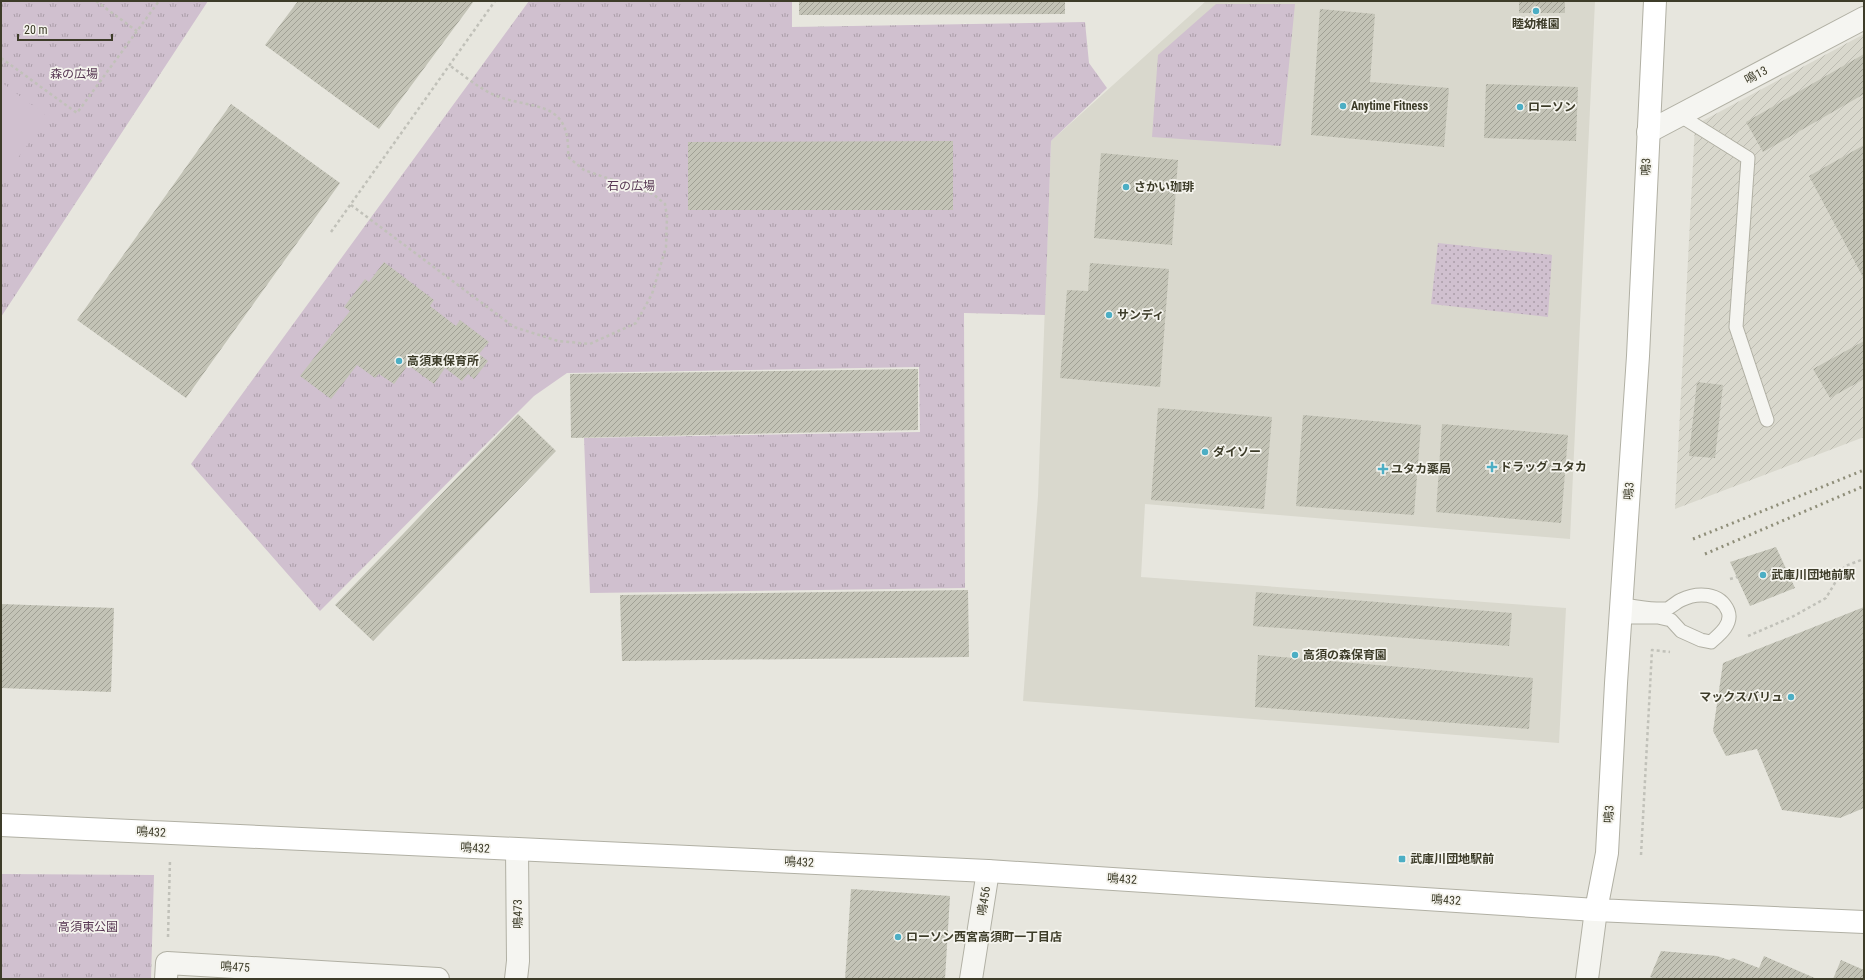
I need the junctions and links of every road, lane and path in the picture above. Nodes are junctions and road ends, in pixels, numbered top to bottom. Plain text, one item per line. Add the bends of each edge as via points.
1 (96, 1) edge
2 (159, 1) edge
3 (495, 1) edge
4 (1655, 1) edge
5 (1864, 18) edge
6 (138, 32) junction
7 (1, 58) edge
8 (449, 66) junction
9 (1679, 116) junction
10 (1648, 132) junction
11 (351, 205) junction
12 (332, 232) dead end
13 (1767, 420) dead end
14 (1864, 559) edge
15 (1621, 611) junction
16 (1743, 638) dead end
17 (1676, 651) dead end
18 (1, 825) edge
19 (517, 850) junction
20 (1641, 855) dead end
21 (988, 871) junction
22 (170, 879) dead end
23 (169, 905) dead end
24 (1596, 910) junction
25 (1864, 922) edge
26 (166, 979) edge
27 (438, 979) edge
28 (516, 979) edge
29 (971, 979) edge
30 (1587, 979) edge

1 - 6 path
2 - 6 path
3 - 8 path
4 - 10 street, 鳴3
5 - 9 street, 鳴13
6 - 7 path via 77,113
8 - 11 path
8 - 11 path via 490,93 545,108 562,120 569,140 568,157 584,170 653,194 665,204 666,247 652,294 636,323 590,344 558,341 514,327
9 - 10 street, 鳴13
9 - 13 lane via 1748,158 1736,327
10 - 15 street, 鳴3 via 1638,356
11 - 12 path
14 - 16 path via 1845,566 1826,598 1792,617
15 - 15 lane via 1666,609 1680,600 1703,594 1718,597 1729,613 1728,623 1711,642 1681,631 1671,620
15 - 24 street, 鳴3 via 1607,853
17 - 20 path via 1652,650
18 - 19 street, 鳴432
19 - 21 street, 鳴432
19 - 28 street, 鳴473
21 - 24 street, 鳴432
21 - 29 street, 鳴456
22 - 23 path
24 - 25 street, 鳴432
24 - 30 street, 鳴3
26 - 27 street, 鳴475 via 167,963

